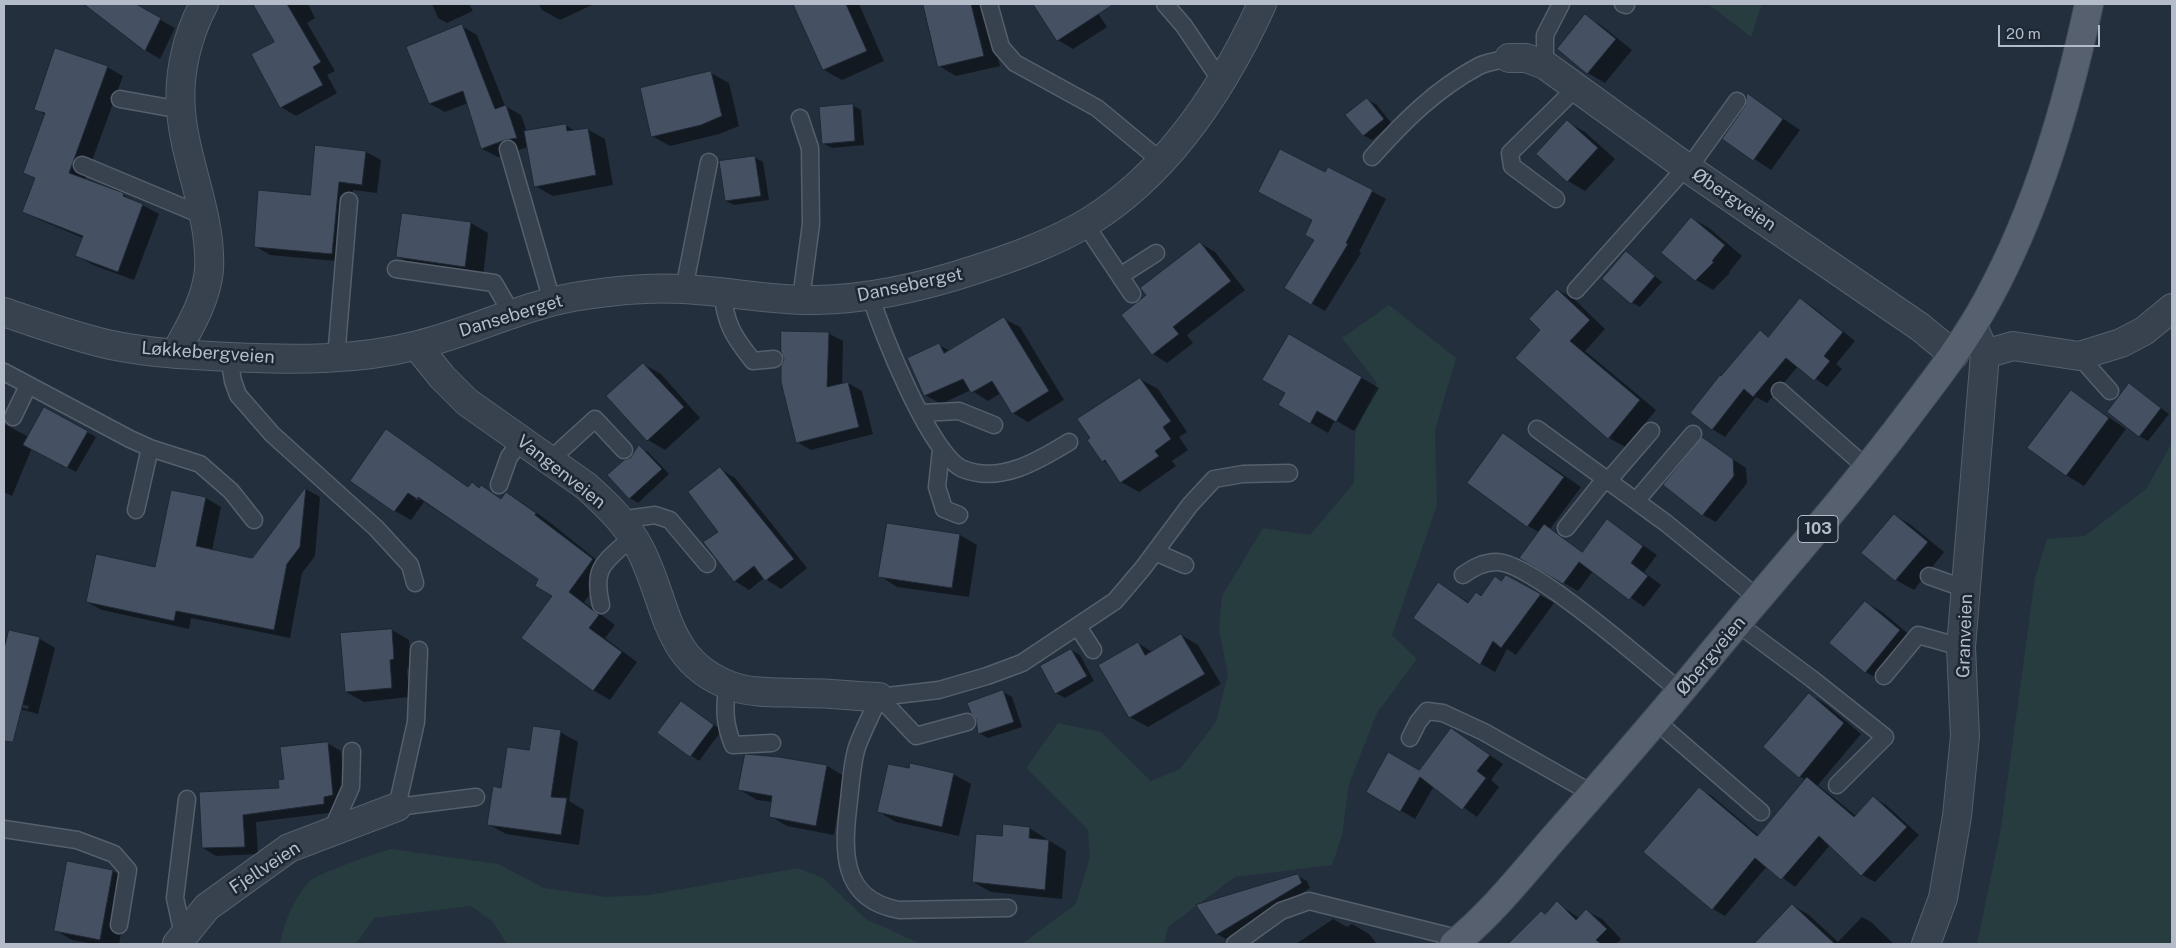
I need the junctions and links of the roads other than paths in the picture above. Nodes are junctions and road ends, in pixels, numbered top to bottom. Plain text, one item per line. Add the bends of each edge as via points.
1 (203, 4) edge
2 (989, 4) edge
3 (1165, 4) edge
4 (1262, 4) edge
5 (1561, 4) edge
6 (2089, 4) edge
7 (1509, 58) joint
8 (1544, 65) junction
9 (1221, 81) junction
10 (1576, 88) junction
11 (120, 99) dead end
12 (1736, 100) dead end
13 (181, 110) junction
14 (800, 118) dead end
15 (508, 149) dead end
16 (1372, 157) dead end
17 (1161, 161) junction
18 (709, 162) dead end
19 (82, 165) dead end
20 (1687, 168) junction
21 (1556, 199) dead end
22 (349, 201) dead end
23 (204, 216) junction
24 (1085, 224) junction
25 (1156, 253) dead end
26 (396, 269) dead end
27 (1120, 276) junction
28 (684, 289) junction
29 (1576, 290) dead end
30 (722, 292) junction
31 (1132, 294) dead end
32 (871, 297) junction
33 (801, 299) junction
34 (552, 301) junction
35 (2172, 308) edge
36 (4, 312) edge
37 (512, 314) junction
38 (1972, 326) junction
39 (417, 346) junction
40 (175, 354) junction
41 (1985, 354) junction
42 (1954, 355) junction
43 (2079, 356) junction
44 (229, 357) junction
45 (336, 358) junction
46 (774, 360) dead end
47 (4, 372) edge
48 (28, 386) junction
49 (1780, 391) dead end
50 (2110, 391) dead end
51 (921, 412) junction
52 (13, 417) dead end
53 (994, 425) dead end
54 (1537, 429) dead end
55 (1651, 432) dead end
56 (1693, 434) dead end
57 (521, 441) junction
58 (1069, 442) dead end
59 (150, 448) junction
60 (624, 450) dead end
61 (941, 450) junction
62 (549, 461) junction
63 (1868, 469) junction
64 (1290, 473) dead end
65 (1606, 480) junction
66 (500, 486) dead end
67 (1636, 502) junction
68 (136, 510) dead end
69 (958, 515) dead end
70 (254, 520) dead end
71 (1566, 528) dead end
72 (626, 529) junction
73 (1155, 552) junction
74 (707, 564) dead end
75 (1185, 564) dead end
76 (1462, 576) dead end
77 (1929, 576) dead end
78 (415, 583) dead end
79 (1966, 589) junction
80 (1759, 599) junction
81 (601, 605) dead end
82 (1738, 624) junction
83 (1078, 627) junction
84 (1961, 648) junction
85 (419, 650) dead end
86 (1093, 650) dead end
87 (1884, 676) dead end
88 (728, 684) junction
89 (1681, 692) junction
90 (880, 697) junction
91 (1656, 721) junction
92 (967, 722) dead end
93 (1410, 738) dead end
94 (772, 743) dead end
95 (352, 751) dead end
96 (1837, 785) dead end
97 (1593, 794) junction
98 (476, 797) dead end
99 (187, 799) dead end
100 (397, 807) junction
101 (1761, 812) dead end
102 (4, 829) edge
103 (331, 832) junction
104 (1008, 908) dead end
105 (119, 925) dead end
106 (180, 939) edge
107 (1457, 941) edge
108 (1235, 944) edge
109 (1926, 944) edge

1 - 13 street via 185,58
2 - 17 lane via 1001,47 1015,63 1097,108
3 - 9 lane
4 - 9 street, Danseberget
5 - 8 lane via 1545,35
6 - 38 main road, Øbergveien / 103 via 2061,117 2040,181 2015,244
7 - 8 street, Øbergveien via 1526,58
7 - 16 lane via 1481,65 1449,85 1411,114
8 - 10 street, Øbergveien
9 - 17 street, Danseberget via 1196,119
10 - 20 street, Øbergveien
10 - 21 lane via 1510,153 1512,166
11 - 13 lane
12 - 20 lane
13 - 23 street
14 - 33 lane via 810,148 811,224
15 - 34 lane
17 - 24 street, Danseberget via 1131,190
18 - 28 lane
19 - 23 lane
20 - 29 lane
20 - 42 street, Øbergveien via 1920,326
22 - 45 lane
23 - 40 street via 209,241 208,272 200,306
24 - 27 lane
24 - 32 street, Danseberget via 1017,256 952,278
25 - 27 lane
26 - 37 lane via 494,283
27 - 31 lane
28 - 30 street, Danseberget
28 - 34 street, Danseberget via 646,288
30 - 33 street, Danseberget
30 - 46 lane via 725,316 735,339 753,361
32 - 33 street, Danseberget
32 - 51 lane
34 - 37 street, Danseberget
35 - 43 street via 2144,331 2121,343
36 - 40 street, Løkkebergveien via 110,345
37 - 39 street, Danseberget
38 - 41 street, Granveien
38 - 42 main road, Øbergveien / 103
39 - 45 street, Løkkebergveien
39 - 57 street, Vangenveien via 467,402
40 - 44 street, Løkkebergveien
41 - 43 street via 2012,346
41 - 79 street, Granveien
42 - 63 main road, Øbergveien / 103
43 - 50 lane
44 - 45 street, Løkkebergveien
44 - 78 lane via 232,381 238,395 272,434 376,528 410,565
47 - 48 lane
48 - 52 lane
48 - 59 lane
49 - 63 lane
51 - 53 lane via 959,411
51 - 61 lane
54 - 65 lane
55 - 65 lane
56 - 67 lane
57 - 62 street, Vangenveien
57 - 66 lane via 510,457
58 - 61 lane via 1032,464 990,474 962,469
59 - 68 lane
59 - 70 lane via 200,464 231,491
60 - 62 lane via 594,419
61 - 69 lane via 936,487 944,509
62 - 72 street, Vangenveien via 586,486
63 - 80 main road, Øbergveien / 103
64 - 73 lane via 1243,474 1214,479
65 - 67 lane
65 - 71 lane
67 - 80 lane
72 - 74 lane via 655,515 670,520
72 - 81 lane via 600,567 596,584
72 - 88 street, Vangenveien via 640,549 667,624 679,645 698,668
73 - 75 lane
73 - 83 lane via 1115,600
76 - 89 lane via 1478,565 1511,564 1571,602
77 - 79 lane
79 - 84 street, Granveien
80 - 82 main road, Øbergveien / 103
82 - 89 main road, Øbergveien / 103
82 - 96 lane via 1885,737
83 - 86 lane
83 - 90 lane via 1022,663 988,676 939,690
84 - 87 lane via 1918,635
84 - 109 street, Granveien via 1964,736 1957,816 1943,898
85 - 100 lane via 416,722
88 - 90 street, Vangenveien via 759,691
88 - 94 lane via 724,707 733,745
89 - 91 main road, Øbergveien / 103
90 - 92 lane via 916,736
90 - 104 lane via 857,748 850,787 844,841 847,863 855,883 866,898 881,907 899,910
91 - 97 main road, Øbergveien / 103
91 - 101 lane
93 - 97 lane via 1427,711 1443,713 1484,732
95 - 103 lane via 351,787
97 - 107 main road, Øbergveien / 103 via 1502,898
98 - 100 lane
99 - 106 lane via 175,898
100 - 103 street, Fjellveien
102 - 105 lane via 78,840 114,854 128,870
103 - 106 street, Fjellveien via 289,848 207,907
107 - 108 lane via 1310,901 1281,910

